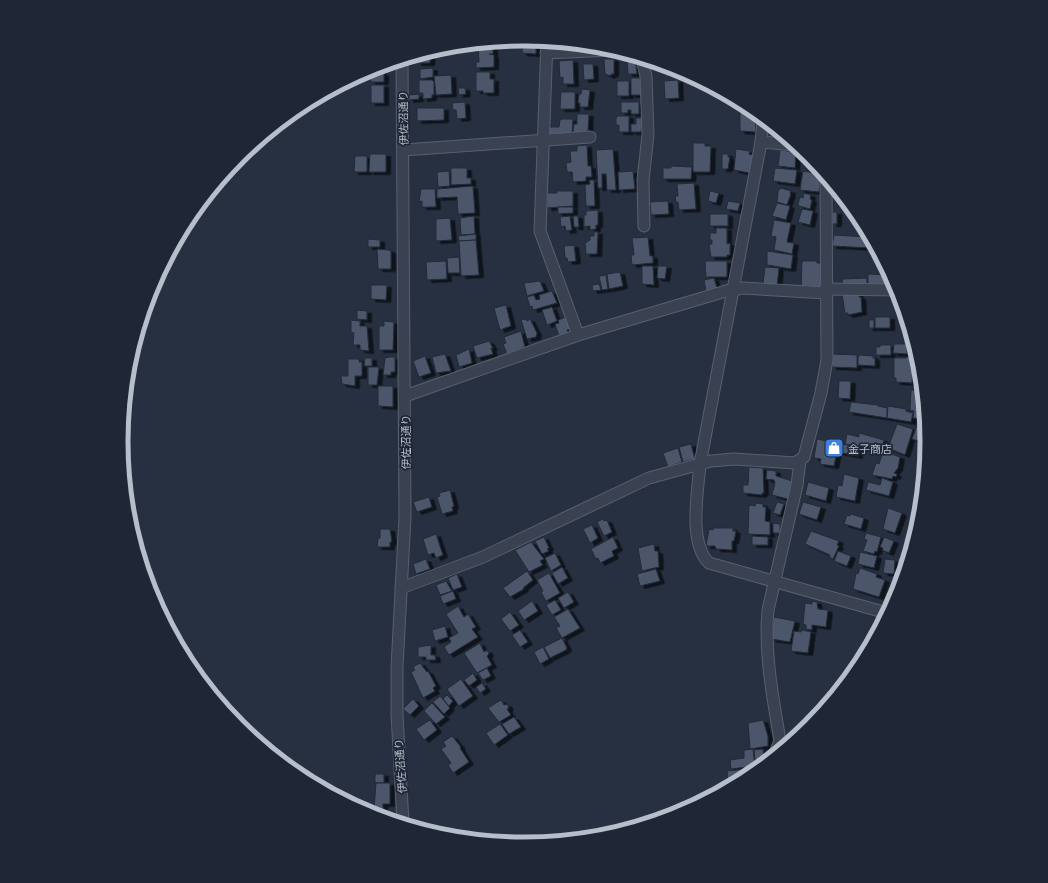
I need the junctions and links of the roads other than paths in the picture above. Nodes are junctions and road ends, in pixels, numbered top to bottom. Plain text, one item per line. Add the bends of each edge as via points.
1 (547, 47) edge
2 (587, 51) edge
3 (546, 53) junction
4 (402, 65) edge
5 (643, 65) edge
6 (762, 126) edge
7 (590, 137) dead end
8 (543, 141) junction
9 (761, 142) junction
10 (785, 144) edge
11 (403, 150) junction
12 (826, 187) edge
13 (644, 226) dead end
14 (734, 290) junction
15 (889, 290) edge
16 (826, 291) junction
17 (578, 335) junction
18 (405, 396) junction
19 (800, 461) junction
20 (700, 464) junction
21 (774, 581) junction
22 (401, 588) junction
23 (881, 612) edge
24 (778, 744) edge
25 (403, 818) edge

1 - 3 street
2 - 3 street
3 - 8 street
4 - 11 street, 伊佐沼通り
5 - 13 street via 648,135 643,180
6 - 9 street
7 - 8 street
8 - 11 street
8 - 17 street via 540,231
9 - 10 street
9 - 14 street
11 - 18 street, 伊佐沼通り
12 - 16 street
14 - 16 street via 743,288
14 - 17 street
14 - 20 street
15 - 16 street
16 - 19 street via 827,360 806,451
17 - 18 street
18 - 22 street, 伊佐沼通り via 405,517
19 - 20 street via 795,463 734,459
19 - 21 street via 797,485
20 - 21 street via 696,514 698,544 704,558 709,563
20 - 22 street via 649,478 483,557
21 - 23 street
21 - 24 street via 766,630 780,740
22 - 25 street, 伊佐沼通り via 396,714

